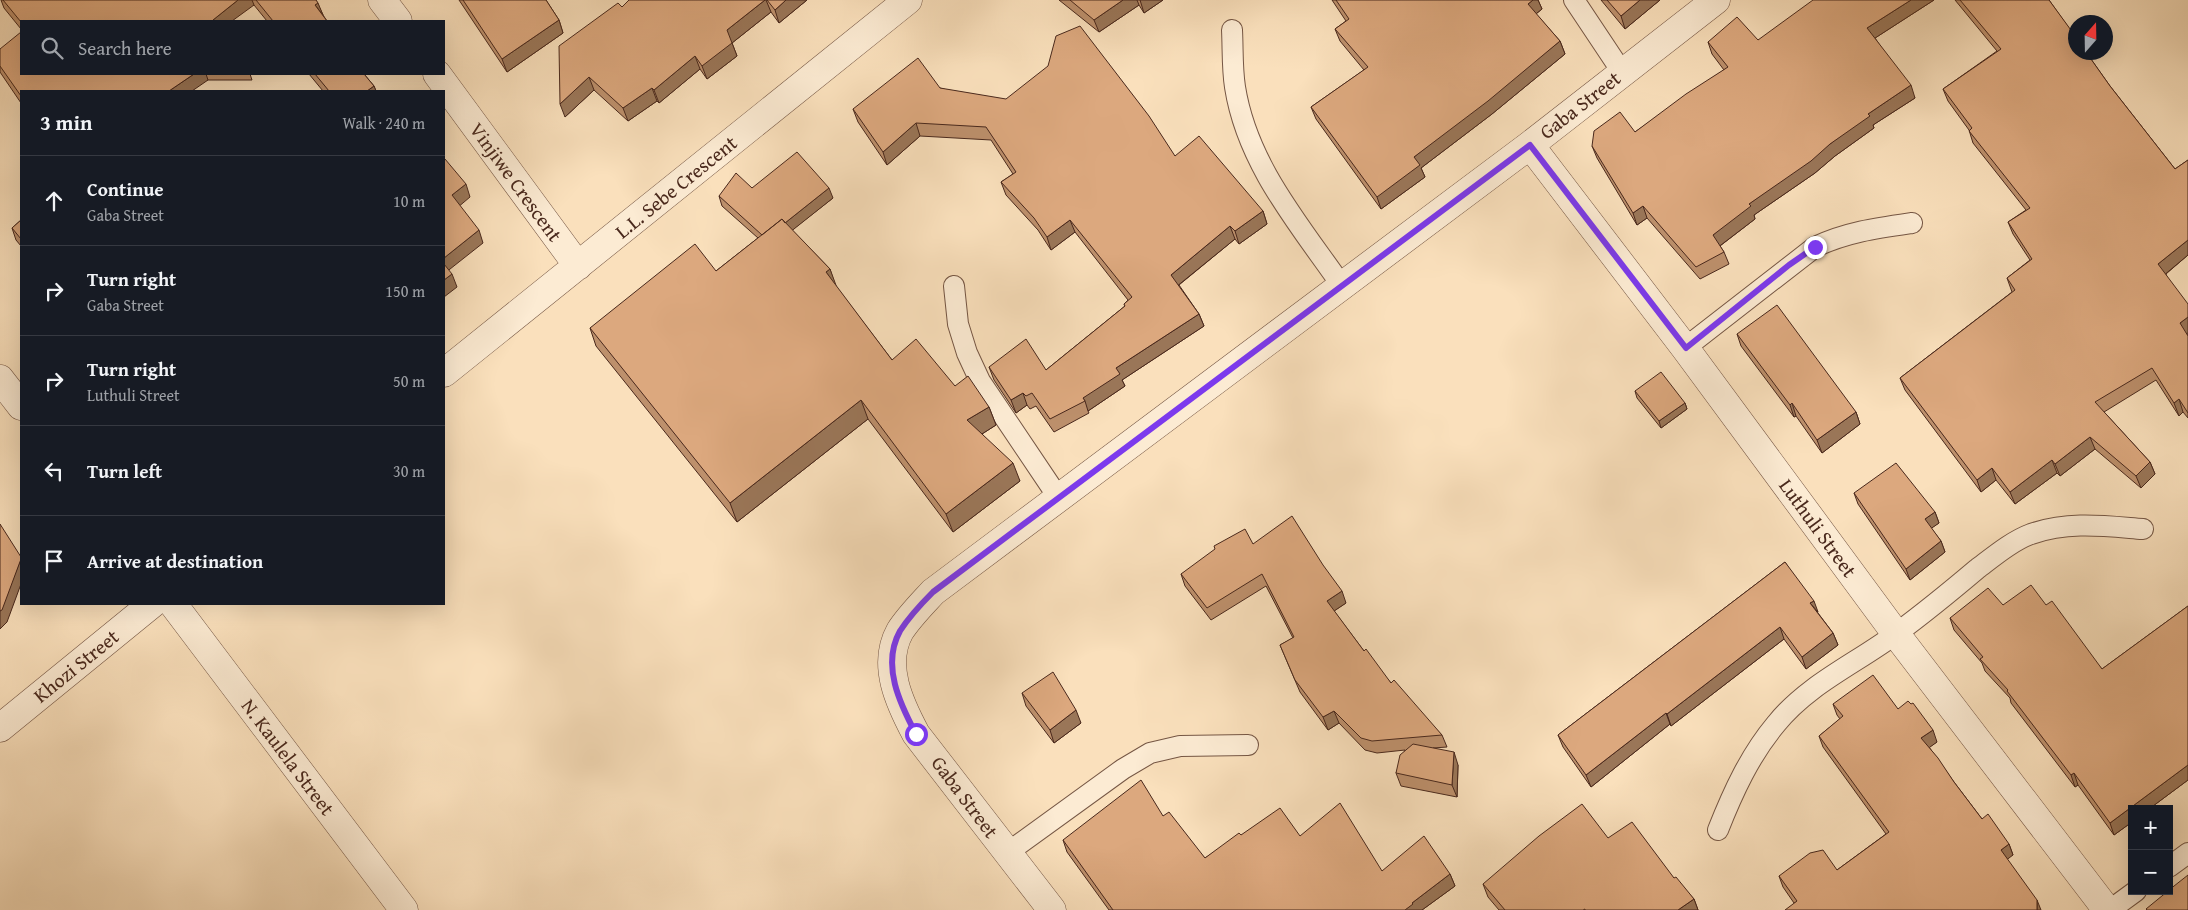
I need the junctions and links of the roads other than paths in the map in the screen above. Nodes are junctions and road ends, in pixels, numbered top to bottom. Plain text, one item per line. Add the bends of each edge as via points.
1 (382, 0) edge
2 (908, 0) edge
3 (1574, 0) edge
4 (1716, 0) edge
5 (397, 20) edge
6 (1232, 30) dead end
7 (1622, 72) junction
8 (443, 86) edge
9 (1530, 145) junction
10 (1912, 223) dead end
11 (578, 266) junction
12 (954, 286) dead end
13 (1342, 286) junction
14 (1686, 348) junction
15 (445, 372) edge
16 (0, 379) edge
17 (20, 405) edge
18 (1058, 497) junction
19 (2143, 529) dead end
20 (151, 605) edge
21 (174, 605) edge
22 (1896, 634) junction
23 (0, 728) edge
24 (1248, 745) dead end
25 (1718, 830) dead end
26 (1007, 853) junction
27 (2188, 853) edge
28 (2173, 864) edge
29 (2130, 895) edge
30 (404, 910) edge
31 (1052, 910) edge
32 (2109, 910) edge

1 - 5 street
2 - 11 street, L.L. Sebe Crescent
3 - 7 lane
4 - 7 street, Gaba Street
6 - 13 lane via 1235,87 1256,156 1278,195
7 - 9 street, Gaba Street
8 - 11 street, Vinjiwe Crescent
9 - 13 street, Gaba Street
9 - 14 street, Luthuli Street
10 - 14 lane via 1837,237 1815,247
11 - 15 street, L.L. Sebe Crescent
12 - 18 lane via 958,324 980,381
13 - 18 street, Gaba Street
14 - 22 street, Luthuli Street
16 - 17 street
18 - 26 street, Gaba Street via 933,592 899,632 892,658 894,681 902,708 916,734
19 - 22 lane via 2089,524 2058,526 2028,535 1997,554
20 - 23 street, Khozi Street
21 - 30 street, N. Kaulela Street
22 - 25 lane via 1832,675 1776,723 1753,756
22 - 32 street, Luthuli Street
24 - 26 lane via 1180,746 1150,753 1123,768
26 - 31 street, Gaba Street
27 - 28 lane
29 - 32 lane

